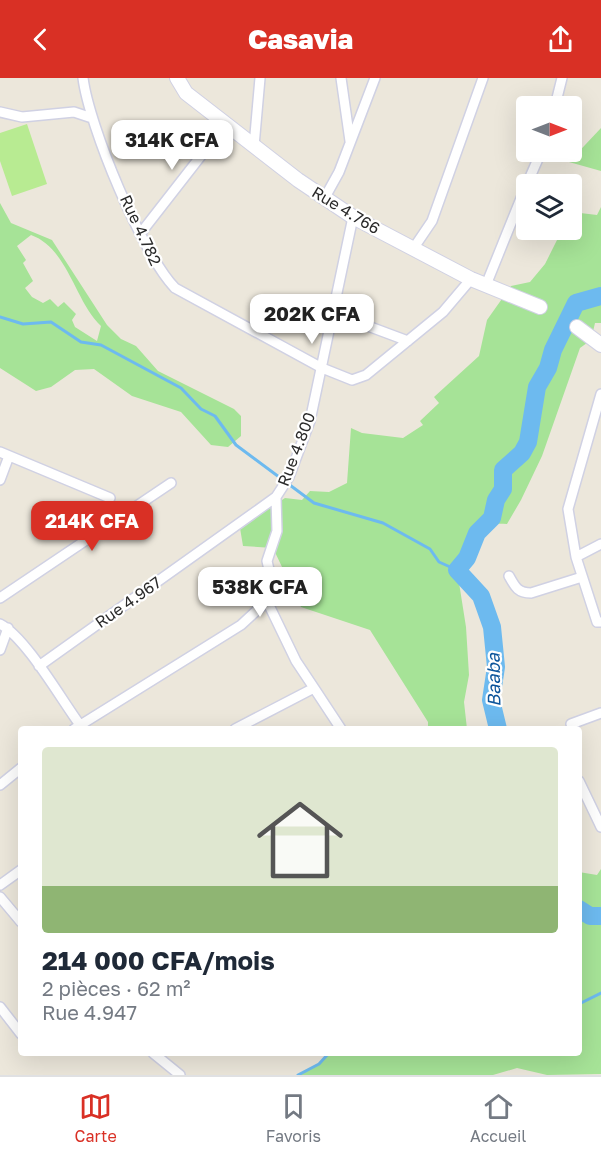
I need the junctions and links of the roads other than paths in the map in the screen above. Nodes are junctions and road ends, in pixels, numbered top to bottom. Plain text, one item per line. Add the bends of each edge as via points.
1 (83, 78) edge
2 (177, 78) edge
3 (260, 78) edge
4 (341, 78) edge
5 (375, 78) edge
6 (483, 78) edge
7 (562, 78) edge
8 (558, 96) edge
9 (0, 112) edge
10 (92, 118) junction
11 (225, 125) junction
12 (350, 144) junction
13 (254, 146) junction
14 (324, 199) junction
15 (516, 212) edge
16 (353, 217) junction
17 (140, 234) junction
18 (413, 249) junction
19 (471, 279) junction
20 (486, 285) junction
21 (540, 307) dead end
22 (333, 314) junction
23 (577, 327) dead end
24 (408, 341) junction
25 (601, 345) edge
26 (322, 368) junction
27 (601, 394) edge
28 (4, 454) edge
29 (0, 480) edge
30 (171, 483) dead end
31 (276, 497) junction
32 (110, 498) dead end
33 (601, 544) edge
34 (576, 557) junction
35 (509, 576) dead end
36 (582, 578) junction
37 (0, 598) edge
38 (267, 601) junction
39 (601, 622) edge
40 (4, 626) edge
41 (0, 651) edge
42 (39, 666) junction
43 (314, 688) junction
44 (601, 713) edge
45 (571, 724) dead end
46 (78, 726) edge
47 (82, 726) edge
48 (241, 726) edge
49 (339, 726) edge
50 (18, 770) edge
51 (0, 785) edge
52 (582, 787) edge
53 (599, 824) edge
54 (18, 872) edge
55 (0, 885) edge
56 (0, 897) edge
57 (18, 918) edge
58 (0, 1008) edge
59 (18, 1030) edge
60 (157, 1056) edge
61 (180, 1075) edge

1 - 10 street, Rue 4.782
2 - 11 street, Rue 4.766 via 186,93
3 - 13 street
4 - 12 street
5 - 12 street
6 - 18 street via 432,221
7 - 8 street
9 - 10 street via 22,117 74,112
10 - 17 street, Rue 4.782
11 - 13 street, Rue 4.766
11 - 17 street
12 - 14 street
13 - 14 street, Rue 4.766
14 - 16 street, Rue 4.766
15 - 20 street
16 - 18 street, Rue 4.766
16 - 22 street, Rue 4.800
17 - 26 street, Rue 4.782 via 161,274 175,288
18 - 19 street, Rue 4.766
19 - 20 street, Rue 4.766
19 - 24 street via 443,312
20 - 21 street, Rue 4.766
22 - 24 street
22 - 26 street, Rue 4.800
23 - 25 street
24 - 26 street, Rue 4.782 via 360,379 352,380
26 - 31 street, Rue 4.800 via 310,421 289,477
27 - 34 street via 568,508
28 - 29 street
28 - 32 street
30 - 37 street
31 - 38 street, Rue 4.800 via 277,531 267,561 273,587
31 - 42 street, Rue 4.967
33 - 34 street
34 - 36 street
35 - 36 street via 516,589 531,594
36 - 39 street via 597,622
38 - 43 street via 296,661
38 - 47 street via 241,625
40 - 41 street
40 - 42 street
42 - 46 street
43 - 48 street
43 - 49 street
44 - 45 street
50 - 51 street
52 - 53 street
54 - 55 street
56 - 57 street
58 - 59 street
60 - 61 street

